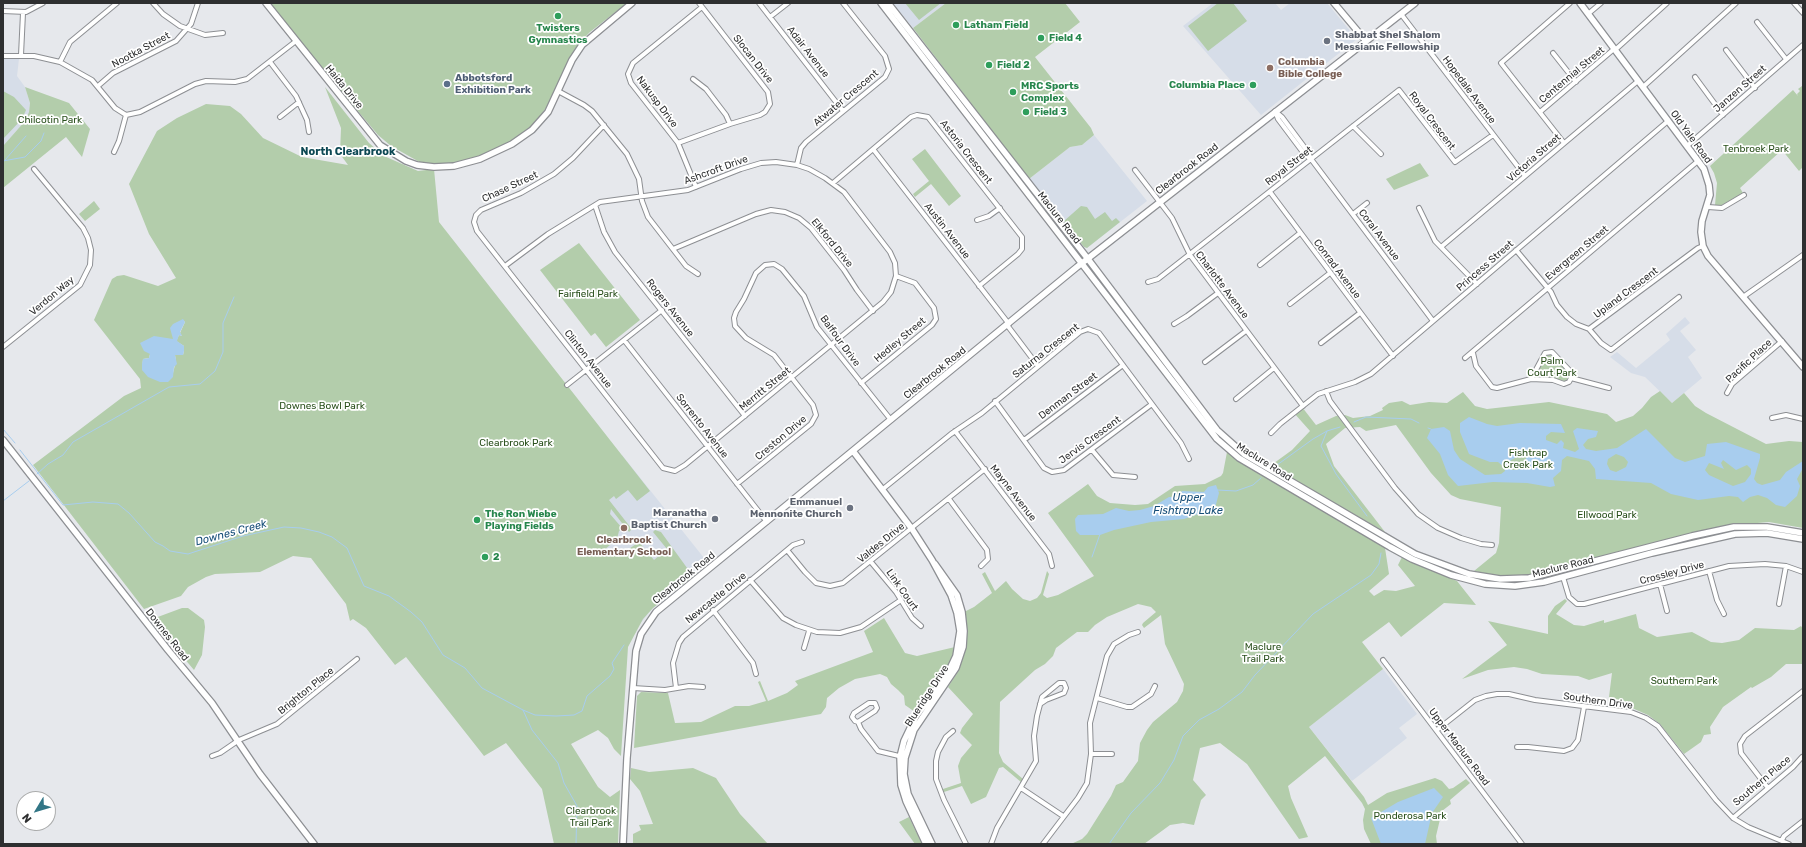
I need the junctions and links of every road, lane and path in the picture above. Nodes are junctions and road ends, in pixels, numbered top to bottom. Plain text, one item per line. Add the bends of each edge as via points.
1 (43, 3) edge
2 (117, 3) edge
3 (154, 3) edge
4 (198, 3) edge
5 (266, 3) edge
6 (632, 3) edge
7 (699, 3) edge
8 (759, 3) edge
9 (788, 3) edge
10 (843, 3) edge
11 (881, 3) edge
12 (888, 3) edge
13 (1334, 3) edge
14 (1415, 3) edge
15 (1570, 3) edge
16 (1580, 3) edge
17 (1601, 3) edge
18 (1666, 3) edge
19 (1736, 3) edge
20 (1794, 3) edge
21 (702, 7) junction
22 (3, 11) edge
23 (23, 13) junction
24 (1803, 13) edge
25 (1401, 14) junction
26 (1588, 14) junction
27 (770, 17) junction
28 (1757, 22) dead end
29 (187, 29) junction
30 (223, 33) dead end
31 (296, 41) junction
32 (1366, 41) junction
33 (1803, 45) edge
34 (1615, 50) junction
35 (1726, 50) dead end
36 (1553, 53) dead end
37 (21, 55) junction
38 (3, 56) edge
39 (1786, 60) junction
40 (60, 62) junction
41 (270, 62) junction
42 (1694, 77) dead end
43 (693, 79) dead end
44 (1638, 81) junction
45 (1576, 82) junction
46 (98, 86) junction
47 (1643, 87) junction
48 (1755, 88) junction
49 (1399, 90) joint
50 (558, 91) junction
51 (299, 102) junction
52 (843, 111) junction
53 (1275, 111) junction
54 (1540, 112) junction
55 (126, 115) junction
56 (1723, 115) junction
57 (280, 117) dead end
58 (1668, 121) junction
59 (730, 124) junction
60 (604, 126) junction
61 (1354, 126) junction
62 (309, 132) dead end
63 (1493, 135) junction
64 (678, 143) junction
65 (1564, 143) junction
66 (1687, 146) junction
67 (873, 149) junction
68 (114, 152) dead end
69 (1380, 154) dead end
70 (1311, 159) junction
71 (1698, 160) junction
72 (797, 165) junction
73 (34, 169) dead end
74 (1134, 170) dead end
75 (1525, 176) junction
76 (833, 183) junction
77 (696, 187) junction
78 (1270, 192) junction
79 (1744, 194) dead end
80 (642, 197) junction
81 (1160, 202) junction
82 (1367, 203) dead end
83 (594, 205) junction
84 (1708, 206) junction
85 (1000, 208) junction
86 (1419, 208) dead end
87 (1353, 214) junction
88 (476, 216) joint
89 (976, 220) dead end
90 (1300, 233) junction
91 (1703, 246) junction
92 (1441, 247) junction
93 (673, 249) junction
94 (1516, 250) junction
95 (1190, 255) junction
96 (1803, 255) edge
97 (1088, 259) junction
98 (1082, 263) junction
99 (1260, 265) dead end
100 (505, 266) junction
101 (1330, 272) junction
102 (698, 274) dead end
103 (896, 276) junction
104 (1148, 282) dead end
105 (1477, 284) junction
106 (980, 286) junction
107 (1548, 288) junction
108 (1218, 293) junction
109 (1679, 297) dead end
110 (1743, 297) junction
111 (1290, 304) dead end
112 (662, 310) junction
113 (873, 311) junction
114 (1360, 313) junction
115 (1433, 321) junction
116 (1008, 324) junction
117 (1174, 324) dead end
118 (1589, 329) junction
119 (1246, 330) junction
120 (624, 340) junction
121 (1782, 341) junction
122 (1320, 343) dead end
123 (831, 344) junction
124 (3, 347) edge
125 (1473, 353) junction
126 (1392, 356) junction
127 (1465, 358) dead end
128 (1205, 362) dead end
129 (1123, 365) junction
130 (1038, 366) junction
131 (1803, 367) edge
132 (1274, 368) junction
133 (586, 370) junction
134 (792, 378) junction
135 (1571, 378) junction
136 (1531, 379) junction
137 (861, 383) junction
138 (567, 385) dead end
139 (1609, 388) dead end
140 (1326, 391) junction
141 (1727, 393) dead end
142 (1236, 399) dead end
143 (995, 401) junction
144 (1152, 404) junction
145 (1303, 406) junction
146 (745, 416) junction
147 (1772, 418) dead end
148 (1803, 419) edge
149 (891, 420) junction
150 (955, 431) junction
151 (1271, 433) dead end
152 (3, 440) edge
153 (1024, 440) junction
154 (708, 446) junction
155 (1092, 450) junction
156 (853, 451) junction
157 (1189, 459) dead end
158 (985, 469) junction
159 (1135, 477) dead end
160 (737, 484) junction
161 (883, 489) junction
162 (949, 499) junction
163 (767, 522) junction
164 (912, 529) junction
165 (1803, 533) edge
166 (1803, 539) edge
167 (802, 542) dead end
168 (1492, 545) dead end
169 (787, 550) junction
170 (871, 562) junction
171 (1590, 563) junction
172 (981, 566) dead end
173 (1052, 566) dead end
174 (1786, 566) junction
175 (1709, 571) junction
176 (1803, 572) edge
177 (1563, 577) junction
178 (750, 580) junction
179 (1660, 584) junction
180 (901, 600) junction
181 (1779, 604) dead end
182 (713, 610) junction
183 (1667, 611) dead end
184 (1724, 614) dead end
185 (921, 626) dead end
186 (809, 631) junction
187 (1138, 632) dead end
188 (804, 648) dead end
189 (358, 659) dead end
190 (1383, 660) dead end
191 (756, 674) dead end
192 (1155, 686) dead end
193 (703, 687) dead end
194 (633, 688) junction
195 (676, 688) junction
196 (1803, 691) edge
197 (1097, 698) junction
198 (1040, 704) junction
199 (1584, 707) junction
200 (858, 722) junction
201 (1437, 730) junction
202 (953, 731) dead end
203 (239, 740) junction
204 (1517, 747) dead end
205 (1092, 754) junction
206 (1112, 754) dead end
207 (212, 756) dead end
208 (903, 757) junction
209 (1802, 757) dead end
210 (1021, 788) junction
211 (1768, 788) junction
212 (1063, 816) junction
213 (1733, 818) junction
214 (1803, 821) edge
215 (1782, 840) junction
216 (314, 844) edge
217 (623, 844) edge
218 (926, 844) edge
219 (932, 844) edge
220 (966, 844) edge
221 (991, 844) edge
222 (1043, 844) edge
223 (1522, 844) edge
224 (1789, 844) edge

1 - 23 street
2 - 40 street via 70,42
3 - 29 street via 170,20
4 - 29 street, Nootka Street
5 - 31 main road, Haida Drive
6 - 50 main road, Haida Drive via 582,45
7 - 21 street, Slocan Drive
8 - 27 street, Adair Avenue
9 - 27 street
10 - 52 street, Atwater Crescent via 885,56 889,69 885,77
11 - 98 main road, Maclure Road
12 - 97 main road, Maclure Road
13 - 32 main road
14 - 25 main road, Clearbrook Road
15 - 54 street via 1501,63
16 - 26 main road, Old Yale Road
17 - 26 street
18 - 34 street, Centennial Street
19 - 47 street
20 - 24 street
21 - 59 street, Slocan Drive via 765,87 770,97 770,104 765,112
21 - 64 street, Nakusp Drive via 633,62 629,69 631,83
22 - 23 street
23 - 37 street
25 - 32 main road, Clearbrook Road
25 - 63 street, Hopedale Avenue
26 - 34 main road, Old Yale Road
27 - 52 street, Adair Avenue
28 - 39 street
29 - 30 street via 205,35
29 - 46 street, Nootka Street via 176,41 113,73
31 - 41 street
31 - 50 main road, Haida Drive via 380,145 398,158 422,166 454,166 480,159 512,144 543,119
32 - 53 main road, Clearbrook Road
33 - 39 street, Janzen Street
34 - 44 main road, Old Yale Road
34 - 45 street, Centennial Street
35 - 48 street
36 - 45 street
37 - 38 street
37 - 40 street
39 - 48 street, Janzen Street
40 - 46 street via 86,75
41 - 51 street
41 - 55 street via 241,81 206,81 195,84 140,112
42 - 56 street
43 - 59 street via 706,89
44 - 47 main road, Old Yale Road
44 - 65 street, Victoria Street
45 - 54 street, Centennial Street
46 - 55 street via 115,108
47 - 58 main road, Old Yale Road
48 - 56 street, Janzen Street
49 - 61 street, Royal Street
49 - 63 street, Royal Crescent via 1452,161 1458,162
50 - 60 street via 584,105
51 - 57 street
51 - 62 street
52 - 72 street, Atwater Crescent via 803,145
53 - 70 street, Coral Avenue via 1278,119 1305,155
53 - 81 main road, Clearbrook Road
54 - 65 street
55 - 68 street
56 - 66 street, Janzen Street
58 - 66 main road, Old Yale Road
58 - 94 street, Princess Street
59 - 64 street, Slocan Drive
60 - 80 street via 631,160 639,179
60 - 88 street, Chase Street via 554,174 521,193 483,209
61 - 69 street
61 - 70 street, Royal Street
63 - 75 street, Hopedale Avenue
64 - 77 street, Nakusp Drive
65 - 75 street, Victoria Street
66 - 71 main road, Old Yale Road
67 - 76 street, Astoria Crescent
67 - 85 street, Astoria Crescent via 913,116 928,117
67 - 106 street, Austin Avenue
70 - 78 street, Royal Street
70 - 87 street, Coral Avenue
71 - 84 main road, Old Yale Road via 1709,185
71 - 107 street, Evergreen Street
72 - 76 street, Ashcroft Drive
72 - 77 street, Ashcroft Drive via 761,163
73 - 124 street, Verdon Way via 83,228 91,250 90,265 80,285
74 - 81 street, Charlotte Avenue
75 - 92 street, Victoria Street
76 - 103 street, Ashcroft Drive via 844,192 885,243 895,263
77 - 80 street, Ashcroft Drive
78 - 90 street, Conrad Avenue
78 - 95 street, Royal Street
79 - 84 street via 1722,208
80 - 83 street, Ashcroft Drive
80 - 93 street via 648,217
81 - 95 street, Charlotte Avenue via 1172,218
81 - 97 main road, Clearbrook Road
82 - 87 street
83 - 100 street, Ashcroft Drive via 548,234
83 - 112 street, Rogers Avenue via 611,246
84 - 91 main road, Old Yale Road via 1701,226
85 - 89 street via 989,216
85 - 106 street, Astoria Crescent via 1022,237 1022,249
86 - 92 street via 1435,241
87 - 115 street, Coral Avenue
88 - 100 street, Clinton Avenue via 474,222 477,231
90 - 99 street
90 - 101 street, Conrad Avenue
91 - 110 main road, Old Yale Road via 1712,261
91 - 118 street, Upland Crescent
92 - 105 street
93 - 102 street via 686,266
93 - 113 street, Elkford Drive via 756,214 771,210 784,212 799,218 811,228
94 - 105 street, Princess Street
94 - 107 street, Upland Crescent
95 - 104 street, Royal Street via 1158,279
95 - 108 street, Charlotte Avenue
96 - 110 street
97 - 98 main road, Clearbrook Road
97 - 171 main road, Maclure Road via 1200,410 1217,430 1244,454 1415,554 1453,569 1486,578 1518,579 1542,576
98 - 116 main road, Clearbrook Road
98 - 177 main road, Maclure Road via 1205,427 1216,440 1239,458 1396,550 1433,568 1466,579 1500,586 1531,585
100 - 133 street, Clinton Avenue
101 - 111 street
101 - 114 street, Conrad Avenue
103 - 113 street via 891,292
103 - 137 street, Hedley Street via 914,283 934,308 936,319
105 - 115 street, Princess Street
106 - 116 street, Austin Avenue
107 - 118 street, Upland Crescent via 1567,317
107 - 125 street, Evergreen Street
108 - 117 street
108 - 119 street, Charlotte Avenue
109 - 118 street via 1611,350
110 - 121 main road, Old Yale Road
112 - 120 street
112 - 146 street, Rogers Avenue
113 - 123 street
114 - 122 street
114 - 126 street, Conrad Avenue
115 - 126 street, Princess Street
116 - 130 street, Austin Avenue
116 - 149 main road, Clearbrook Road
119 - 128 street
119 - 132 street, Charlotte Avenue
120 - 133 street
120 - 154 street, Sorrento Avenue
121 - 131 main road, Old Yale Road
121 - 141 street, Pacific Place via 1732,384
123 - 134 street, Merritt Street
123 - 134 street, Balfour Drive via 818,327 804,296 782,269 769,263 760,268 736,312 734,321 742,335 774,355
123 - 137 street, Balfour Drive
125 - 127 street, Evergreen Street
125 - 136 street via 1476,366 1492,387
126 - 140 street, Princess Street via 1366,377
129 - 130 street, Saturna Crescent via 1099,333 1088,329 1080,332
129 - 144 street, Saturna Crescent
129 - 153 street, Denman Street
130 - 143 street, Saturna Crescent
132 - 142 street
132 - 145 street, Charlotte Avenue
133 - 138 street
133 - 154 street, Clinton Avenue via 663,468 671,471 680,469
134 - 146 street, Merritt Street
134 - 160 street, Creston Drive via 813,405 815,420
135 - 136 street via 1564,384 1553,380
135 - 136 street via 1570,372 1552,352 1545,353
135 - 139 street
137 - 149 street, Balfour Drive
140 - 145 street, Princess Street
140 - 168 street via 1330,401 1390,482 1418,514 1438,528 1461,538
143 - 150 street, Saturna Crescent
143 - 153 street, Jervis Crescent
144 - 155 street, Jervis Crescent
144 - 157 street, Saturna Crescent via 1181,443
145 - 151 street, Princess Street
146 - 154 street, Merritt Street
147 - 148 street via 1786,415
149 - 156 main road, Clearbrook Road
150 - 158 street, Mayne Avenue
150 - 161 street, Saturna Crescent
152 - 203 main road, Downes Road
153 - 155 street, Jervis Crescent via 1044,468 1052,472 1064,470
154 - 160 street, Sorrento Avenue
155 - 159 street via 1113,475
156 - 161 main road, Blueridge Drive
156 - 163 main road, Clearbrook Road
158 - 162 street, Valdes Drive
158 - 173 street, Mayne Avenue via 1049,554
160 - 163 street, Sorrento Avenue
161 - 164 main road, Blueridge Drive
162 - 164 street, Valdes Drive
162 - 172 street via 987,550 988,559
163 - 194 main road, Clearbrook Road via 656,612 644,628 638,642
164 - 170 street, Valdes Drive
164 - 208 main road, Blueridge Drive via 951,595 960,631 958,647 947,675 916,716 910,728
165 - 171 main road, Maclure Road via 1767,526 1734,527
166 - 177 main road, Maclure Road via 1767,533 1729,535
167 - 169 street, Newcastle Drive
169 - 170 street, Valdes Drive via 811,579 823,585 844,583
169 - 178 street, Newcastle Drive
170 - 180 street, Link Court
171 - 177 main road via 1585,568 1566,573
174 - 175 street, Crossley Drive via 1729,566
174 - 176 street, Crossley Drive
174 - 181 street
175 - 179 street, Crossley Drive
175 - 184 street
177 - 179 street, Crossley Drive via 1568,595 1577,604
178 - 182 street, Newcastle Drive
178 - 186 street via 783,618
179 - 183 street
180 - 185 street, Link Court via 912,618
180 - 186 street via 861,627 832,633
182 - 191 street via 753,662
182 - 195 street, Newcastle Drive via 688,631 679,643 673,663
186 - 188 street
187 - 197 street via 1124,638 1110,650
189 - 203 street, Brighton Place via 281,722
190 - 201 street, Upper Maclure Road
192 - 197 street via 1151,694 1132,707
193 - 195 street
194 - 195 street
194 - 217 main road, Clearbrook Road
196 - 211 street via 1745,736 1740,744 1741,753
197 - 205 street via 1090,724
198 - 198 street via 1064,693 1064,683 1050,689 1042,697
198 - 210 street via 1034,736 1036,761
199 - 201 street, Southern Drive via 1509,694 1486,696 1469,704
199 - 204 street via 1578,740 1572,748 1564,751
199 - 213 street, Southern Drive via 1631,712 1658,726
200 - 200 street via 875,711 875,703 869,703 854,713 852,717
200 - 208 street via 878,751
201 - 223 street, Upper Maclure Road
202 - 220 street via 946,737 938,752 936,779
203 - 207 street, Brighton Place
203 - 216 main road, Downes Road via 260,774
205 - 206 street
205 - 212 street via 1087,783
208 - 218 main road, Blueridge Drive via 901,785
208 - 219 main road, Blueridge Drive via 908,794
209 - 211 street, Southern Place
210 - 212 street
210 - 221 street via 996,828
211 - 213 street, Southern Place
212 - 222 street
213 - 215 street, Southern Drive via 1748,827
214 - 215 street
215 - 224 street, Southern Drive

